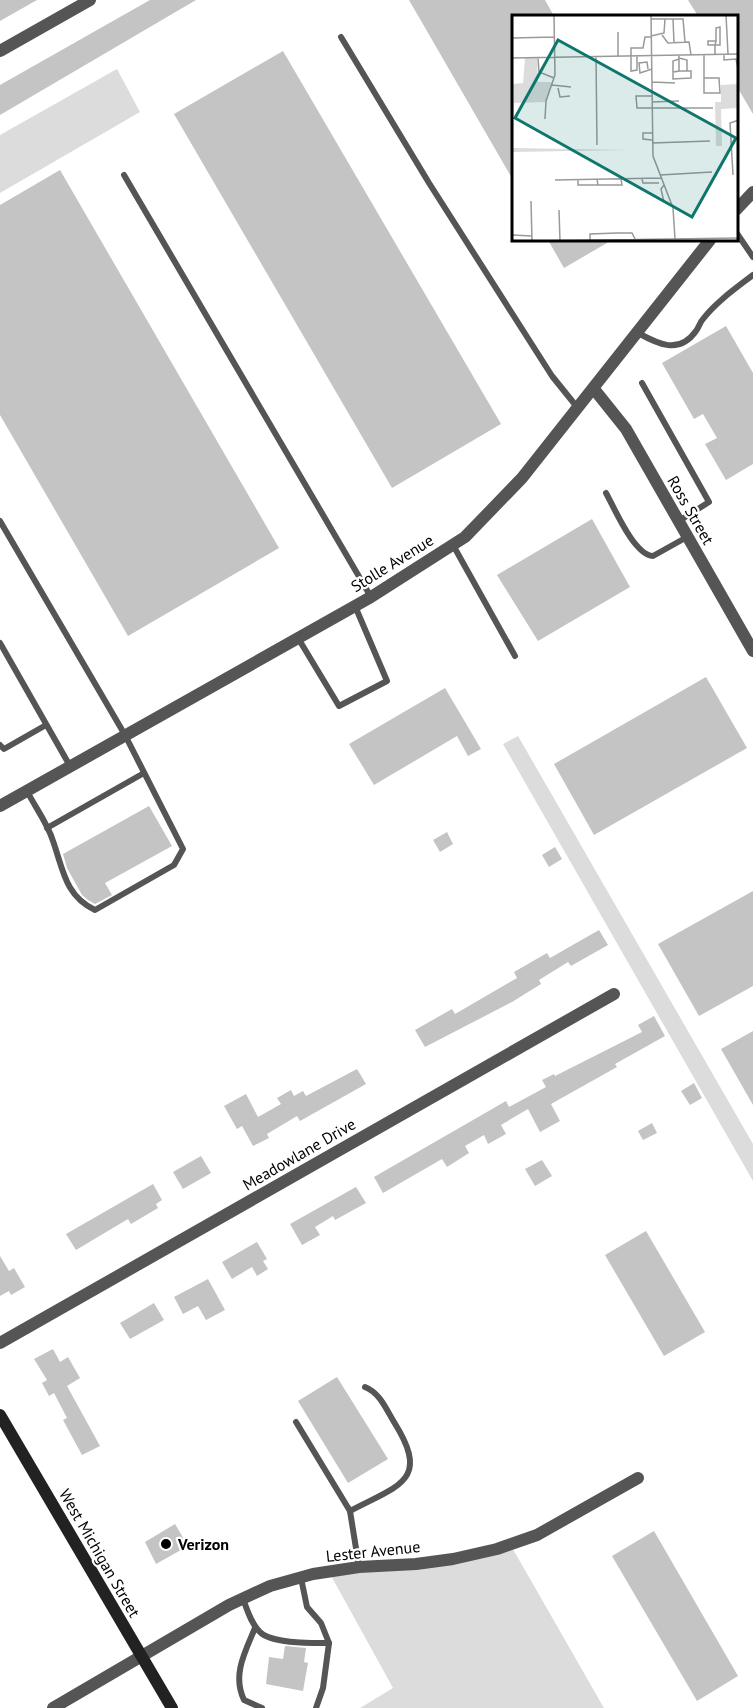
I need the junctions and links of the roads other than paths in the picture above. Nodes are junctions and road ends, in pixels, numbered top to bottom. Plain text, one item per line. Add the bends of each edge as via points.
1 (90, 0) edge
2 (341, 37) dead end
3 (0, 51) edge
4 (124, 175) dead end
5 (753, 192) edge
6 (738, 208) edge
7 (738, 235) edge
8 (708, 242) edge
9 (753, 257) edge
10 (753, 275) edge
11 (638, 333) junction
12 (642, 383) dead end
13 (594, 389) junction
14 (577, 408) junction
15 (606, 493) dead end
16 (0, 521) edge
17 (679, 521) junction
18 (688, 537) junction
19 (452, 545) junction
20 (371, 597) junction
21 (355, 606) junction
22 (298, 638) junction
23 (0, 643) edge
24 (753, 651) edge
25 (515, 656) dead end
26 (46, 725) junction
27 (125, 735) junction
28 (0, 745) edge
29 (70, 766) junction
30 (144, 773) junction
31 (27, 790) junction
32 (0, 806) edge
33 (47, 828) junction
34 (614, 994) dead end
35 (0, 1343) edge
36 (365, 1387) dead end
37 (0, 1415) edge
38 (296, 1422) dead end
39 (638, 1478) dead end
40 (350, 1511) junction
41 (359, 1567) junction
42 (301, 1578) junction
43 (243, 1599) junction
44 (255, 1628) junction
45 (329, 1643) junction
46 (142, 1656) junction
47 (53, 1708) edge
48 (172, 1708) edge
49 (262, 1708) edge
50 (316, 1708) edge

1 - 3 street
2 - 14 lane via 552,376
4 - 20 lane
5 - 6 street
7 - 9 lane
8 - 11 street, Stolle Avenue
10 - 11 lane via 718,303 688,340 679,345 659,344
11 - 13 street, Stolle Avenue
12 - 17 lane via 709,502
13 - 14 street, Stolle Avenue
13 - 17 street, Ross Street via 626,429
14 - 19 street, Stolle Avenue via 522,478 465,537
15 - 18 lane via 638,549 647,555 653,556
16 - 27 lane
17 - 18 street, Ross Street
18 - 24 street, Ross Street
19 - 20 street, Stolle Avenue
19 - 25 lane
20 - 21 street, Stolle Avenue
21 - 22 street, Stolle Avenue
21 - 22 lane via 387,681 339,706
22 - 27 street, Stolle Avenue
23 - 26 lane
26 - 28 lane via 7,748
26 - 29 lane
27 - 29 street, Stolle Avenue
27 - 30 lane
29 - 31 street, Stolle Avenue
30 - 33 lane
30 - 33 lane via 183,849 174,865 94,910 79,903 58,865
31 - 32 street, Stolle Avenue
31 - 33 lane
34 - 35 street, Meadowlane Drive
36 - 40 lane via 375,1391 396,1425 411,1451 412,1466 405,1479
37 - 46 main road, West Michigan Street
38 - 40 lane
39 - 41 street, Lester Avenue via 537,1535 497,1549 425,1563
40 - 41 lane
41 - 42 street, Lester Avenue
42 - 43 street, Lester Avenue via 270,1586
42 - 45 lane via 307,1607 321,1623
43 - 44 lane
43 - 46 street, Lester Avenue
44 - 45 lane via 273,1638
44 - 49 lane via 237,1686 244,1700
45 - 50 lane
46 - 47 street, Lester Avenue
46 - 48 main road, West Michigan Street

